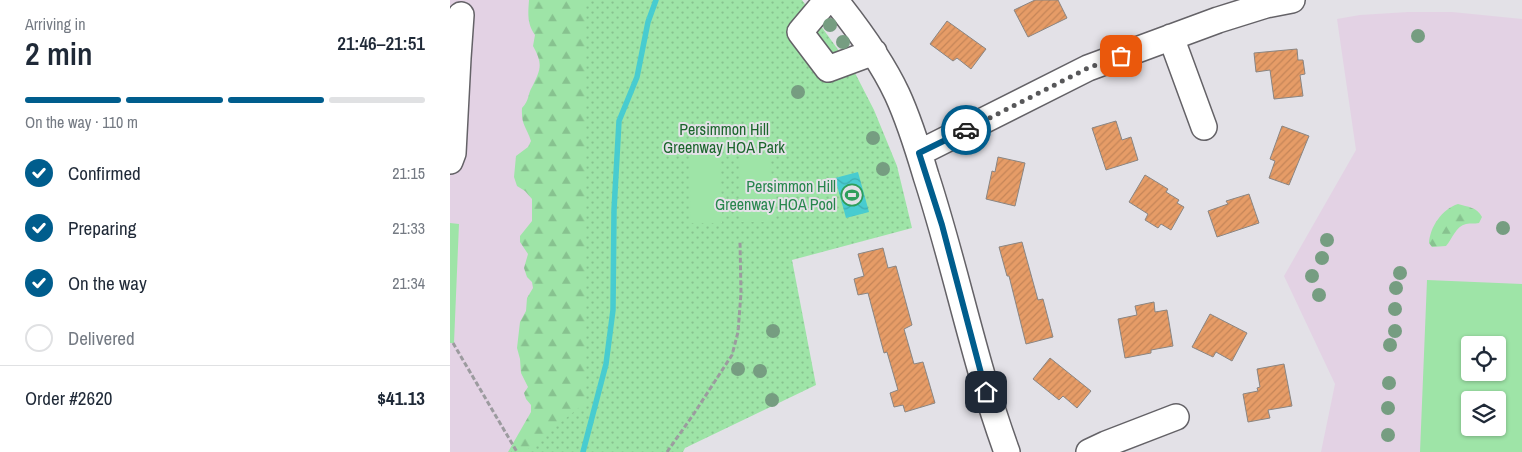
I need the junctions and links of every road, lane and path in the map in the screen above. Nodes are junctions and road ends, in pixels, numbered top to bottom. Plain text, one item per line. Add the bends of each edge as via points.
1 (827, 0) edge
2 (835, 0) edge
3 (1292, 0) edge
4 (461, 15) dead end
5 (1171, 37) junction
6 (874, 52) junction
7 (454, 58) edge
8 (1204, 127) dead end
9 (919, 153) junction
10 (450, 161) edge
11 (740, 242) dead end
12 (453, 342) dead end
13 (1176, 417) dead end
14 (518, 452) edge
15 (667, 452) edge
16 (1007, 452) edge
17 (1089, 452) edge

1 - 6 street via 800,32 828,70
2 - 6 street
3 - 5 street via 1266,5
4 - 7 street
5 - 8 street
5 - 9 street via 1088,68
6 - 9 street via 898,96
7 - 10 street via 453,153
9 - 16 street via 942,225 978,363
11 - 15 path via 741,293 738,332 732,354
12 - 14 path
13 - 17 street

